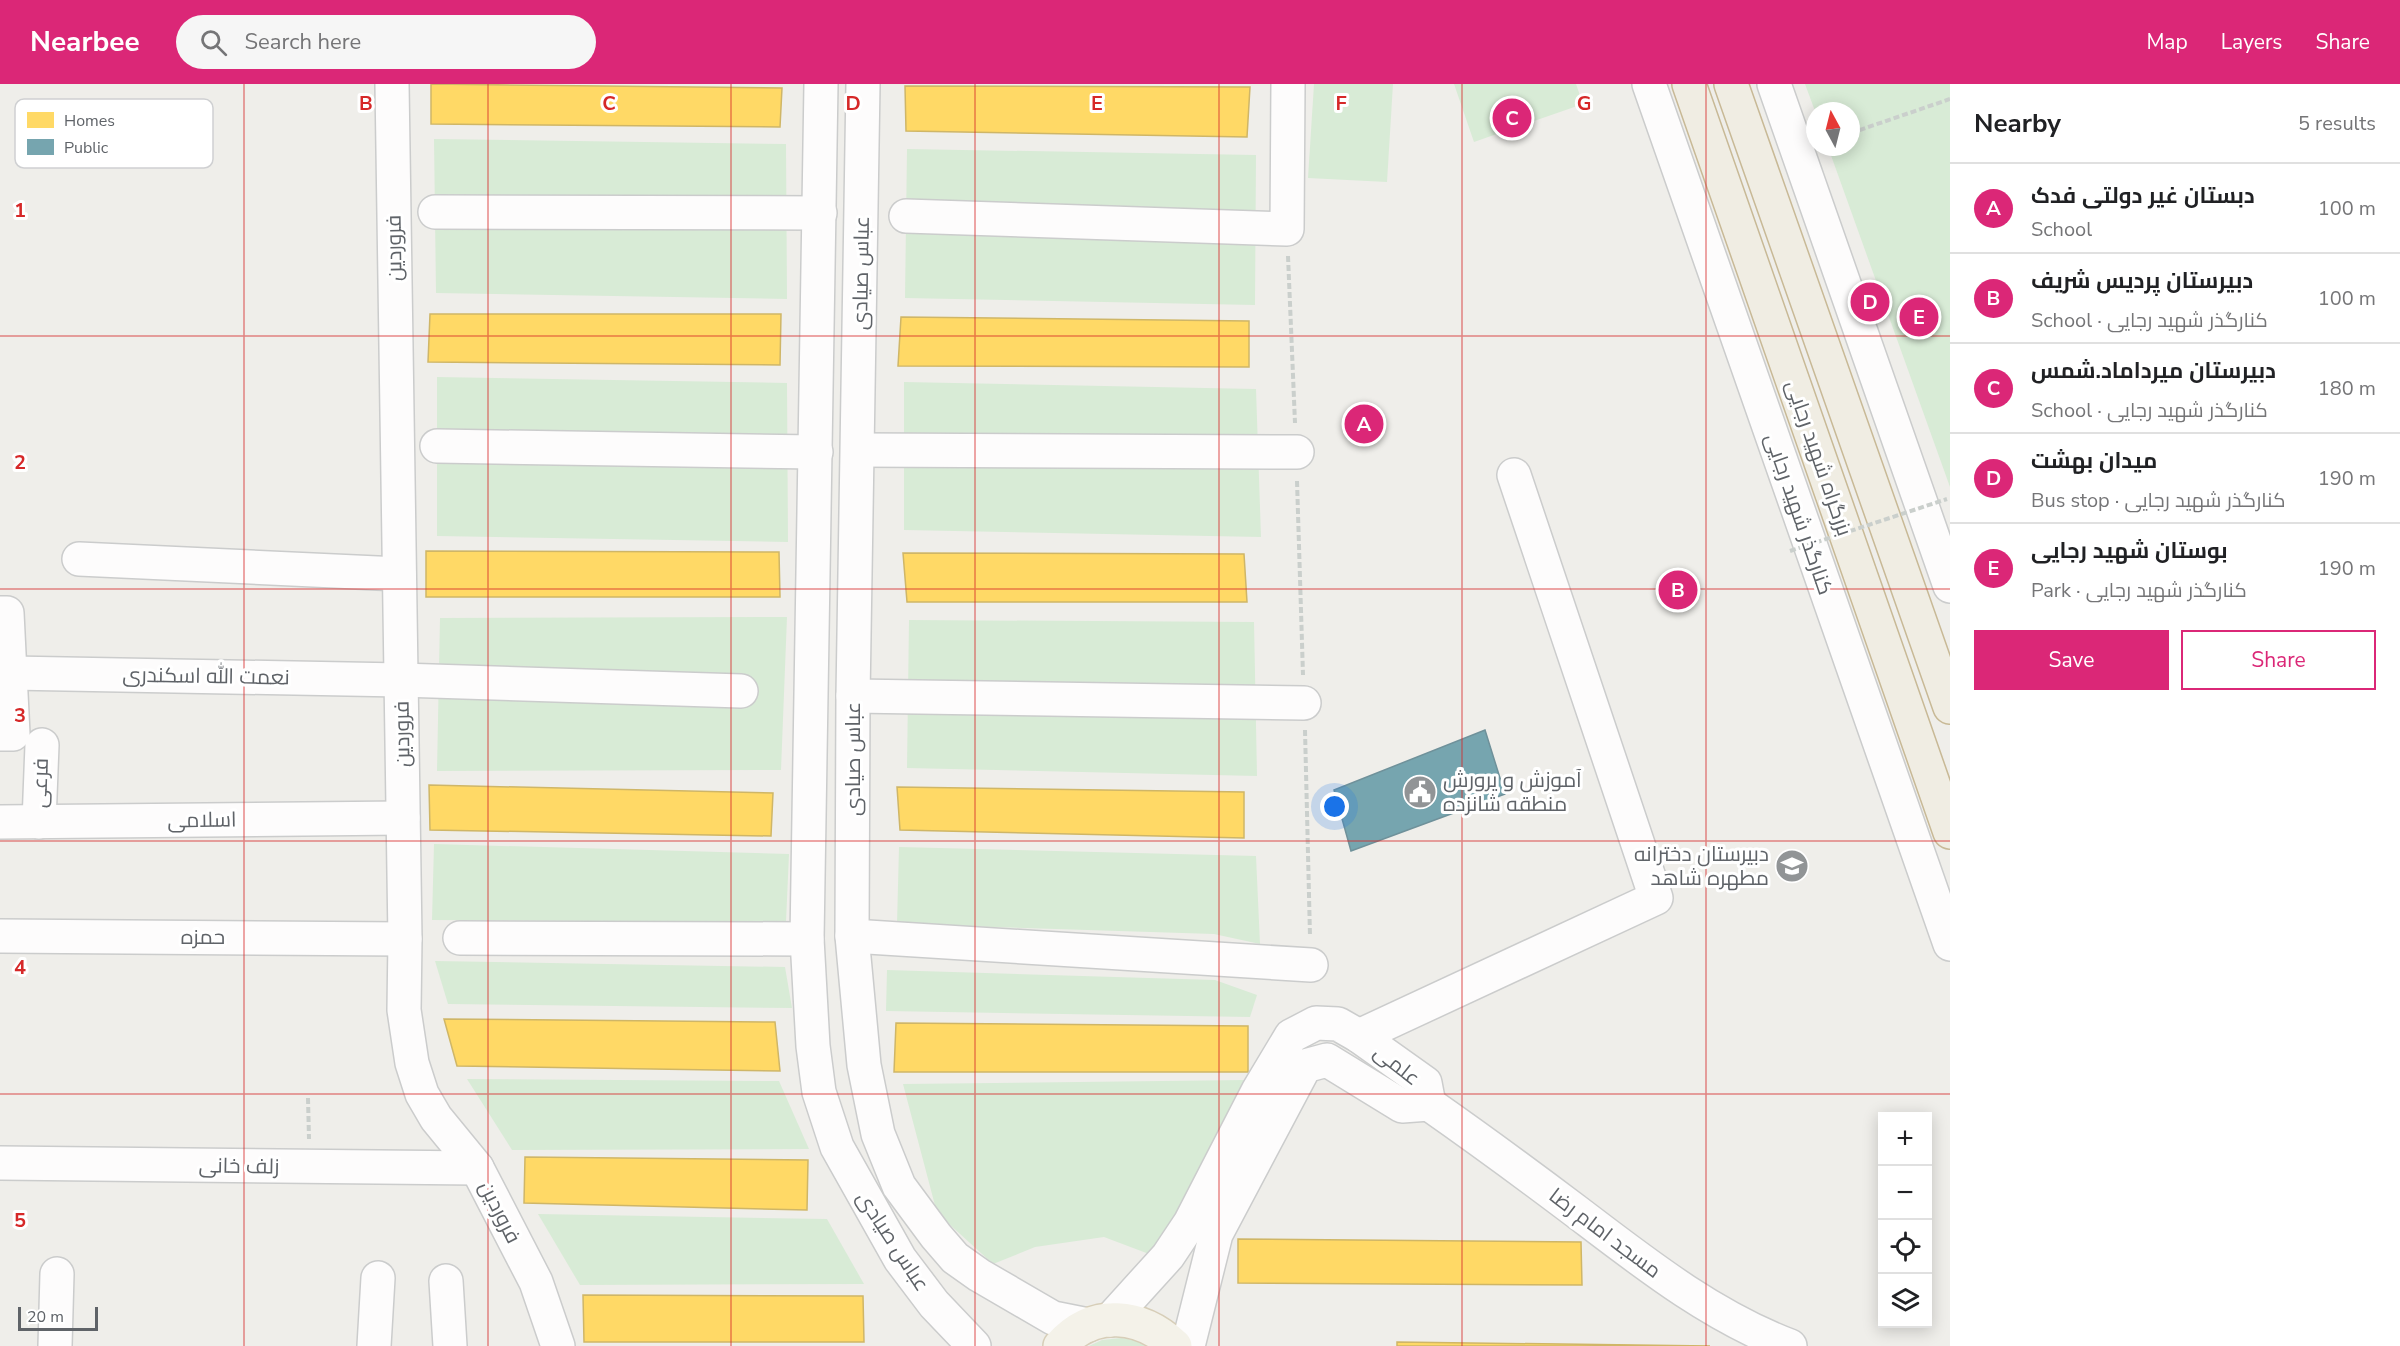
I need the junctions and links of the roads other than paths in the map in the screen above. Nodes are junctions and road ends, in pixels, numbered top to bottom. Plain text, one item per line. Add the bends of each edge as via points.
1 (392, 84) edge
2 (821, 84) edge
3 (863, 84) edge
4 (1288, 84) edge
5 (1648, 84) edge
6 (1689, 84) edge
7 (1731, 84) edge
8 (1774, 84) edge
9 (435, 212) dead end
10 (820, 213) junction
11 (906, 216) dead end
12 (437, 446) dead end
13 (859, 450) junction
14 (816, 452) junction
15 (1296, 452) road end
16 (1514, 475) dead end
17 (79, 559) dead end
18 (399, 574) junction
19 (1950, 586) edge
20 (0, 613) edge
21 (11, 673) junction
22 (401, 680) junction
23 (741, 691) dead end
24 (853, 696) junction
25 (1304, 703) road end
26 (1950, 707) edge
27 (18, 738) edge
28 (404, 818) junction
29 (0, 822) edge
30 (39, 822) junction
31 (1950, 832) edge
32 (0, 936) edge
33 (852, 936) junction
34 (460, 938) dead end
35 (405, 939) junction
36 (807, 939) junction
37 (1950, 944) edge
38 (1311, 965) road end
39 (1349, 1030) junction
40 (1327, 1060) junction
41 (1429, 1104) junction
42 (0, 1163) edge
43 (477, 1168) junction
44 (57, 1274) dead end
45 (378, 1278) dead end
46 (446, 1281) dead end
47 (1099, 1323) junction
48 (55, 1346) edge
49 (374, 1346) edge
50 (450, 1346) edge
51 (558, 1346) edge
52 (974, 1346) edge
53 (1060, 1346) edge
54 (1175, 1346) edge
55 (1188, 1346) edge
56 (1790, 1346) edge

1 - 18 street, فروردین
2 - 10 street, عباس صیادی
3 - 13 street, عباس صیادی
4 - 11 street via 1287,229
5 - 37 street, کنارگذر شهید رجایی
6 - 31 highway, بزرگراه شهید رجایی
7 - 26 highway, بزرگراه شهید رجایی
8 - 19 street
9 - 10 street
10 - 14 street, عباس صیادی
12 - 14 street
13 - 15 street
13 - 24 street, عباس صیادی
14 - 36 street, عباس صیادی
16 - 39 street via 1656,898
17 - 18 street
18 - 22 street, فروردین
20 - 21 street, فرعی via 7,613
21 - 22 street, نعمت الله اسکندری
21 - 27 street, فرعی
22 - 23 street, نعمت الله اسکندری
22 - 28 street, فروردین
24 - 25 street
24 - 33 street, عباس صیادی
27 - 30 street, فرعی
28 - 30 street, اسلامی
28 - 35 street, فروردین
29 - 30 street, اسلامی
32 - 35 street, حمزه
33 - 38 street
33 - 47 street, عباس صیادی via 864,1065 878,1134 899,1186 955,1258 979,1275 1053,1318
34 - 36 street
35 - 43 street, فروردین via 404,1010 412,1063 422,1094 436,1118
36 - 52 street, عباس صیادی via 819,1092 837,1147 900,1259 934,1304
39 - 40 street
39 - 41 street, علمی via 1425,1083
39 - 47 street via 1316,1023 1291,1036 1190,1223 1168,1256
40 - 41 street, علمی via 1402,1106
40 - 55 street via 1305,1066 1216,1234
41 - 56 street, مسجد امام رضا via 1674,1285
42 - 43 street, زلف خانی
43 - 51 street, فروردین via 536,1282
44 - 48 street
45 - 49 street
46 - 50 street
47 - 53 main road via 1067,1337
47 - 54 main road via 1128,1320 1146,1325

